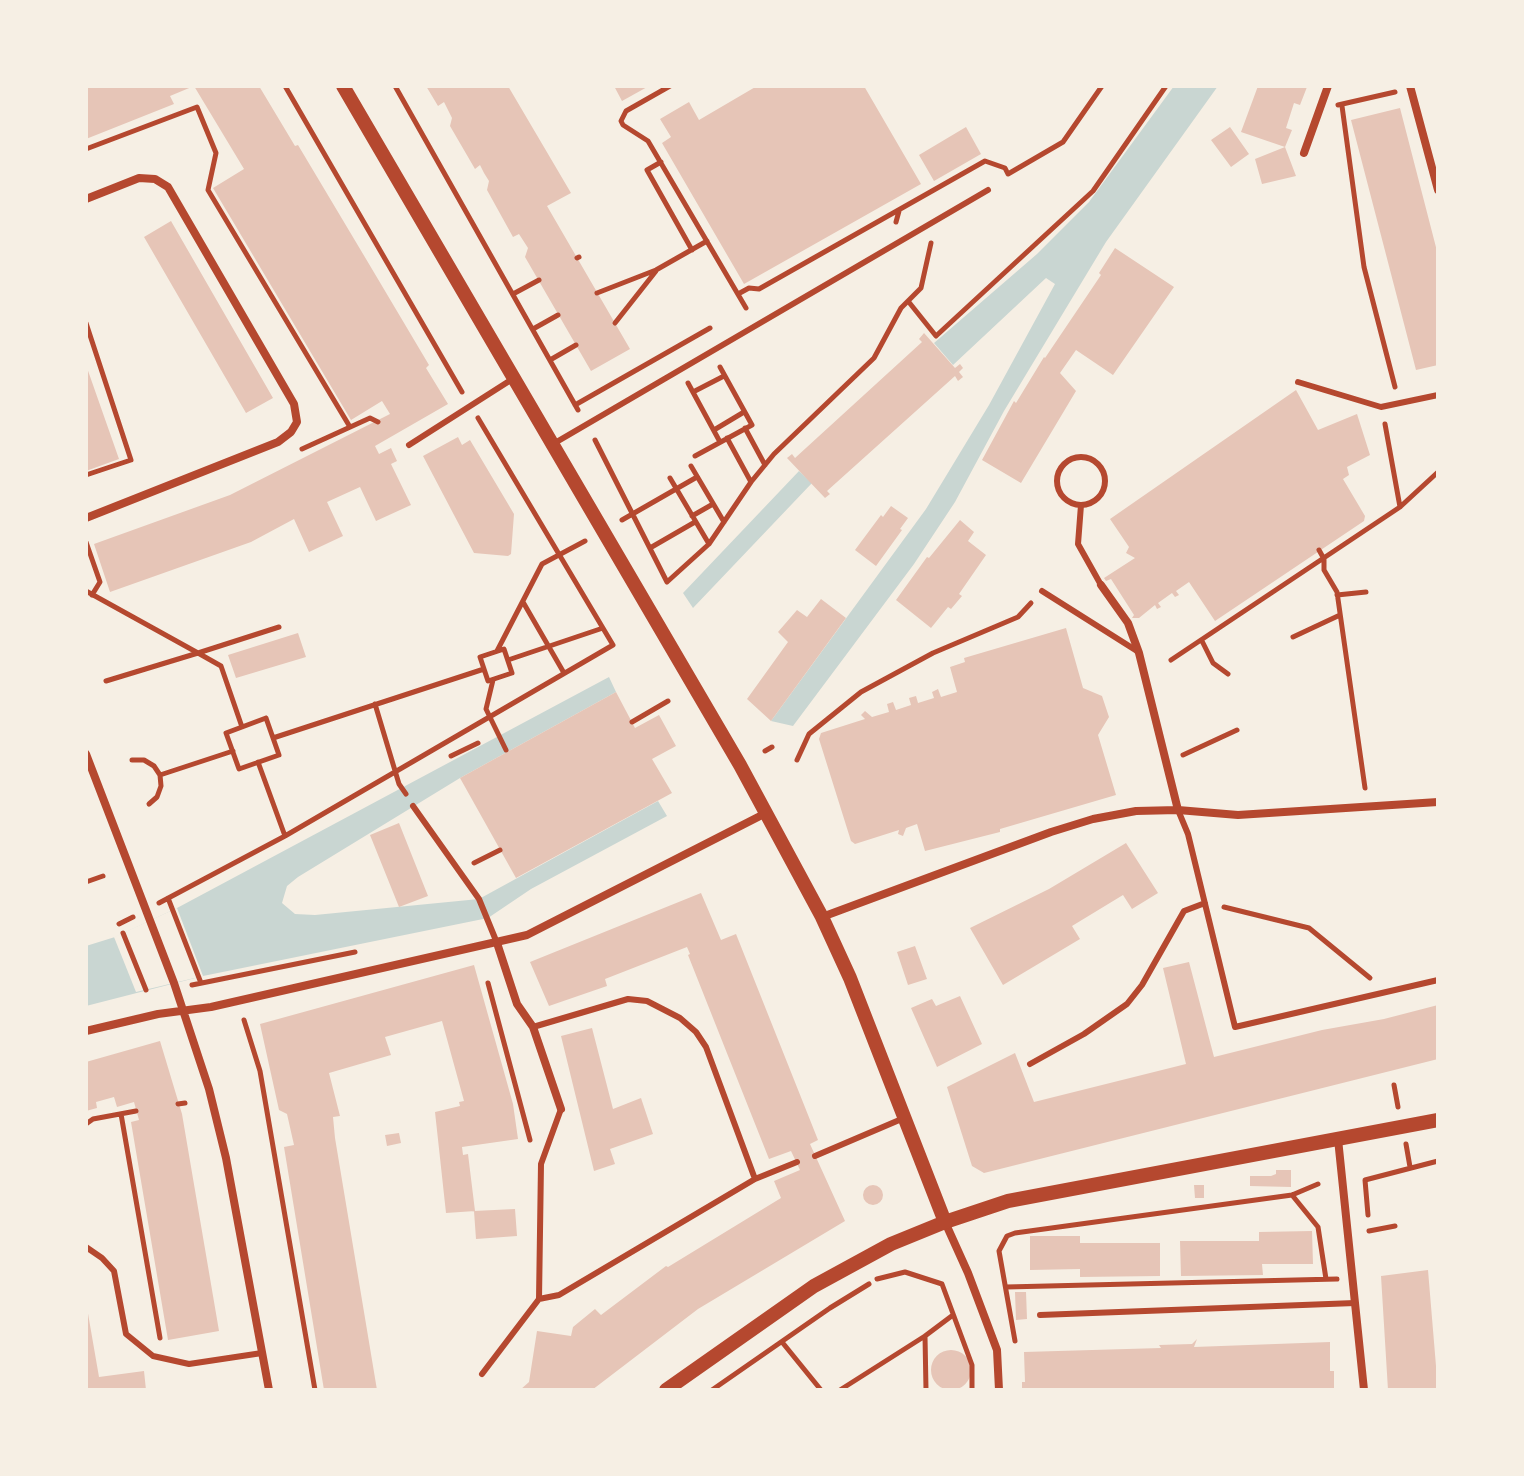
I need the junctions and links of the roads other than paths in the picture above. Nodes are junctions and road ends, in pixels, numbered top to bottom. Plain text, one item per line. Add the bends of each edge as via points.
1 (343, 86) edge
2 (1328, 86) edge
3 (1410, 86) edge
4 (1304, 153) dead end
5 (988, 190) dead end
6 (1438, 190) edge
7 (86, 199) edge
8 (515, 378) junction
9 (1298, 382) dead end
10 (1438, 395) edge
11 (553, 444) junction
12 (409, 445) dead end
13 (1081, 505) junction
14 (86, 518) edge
15 (1101, 585) joint
16 (1042, 591) road end
17 (1139, 653) junction
18 (86, 754) edge
19 (1438, 802) edge
20 (413, 806) dead end
21 (1178, 810) junction
22 (766, 813) junction
23 (1205, 903) junction
24 (822, 917) junction
25 (497, 943) junction
26 (1438, 980) edge
27 (183, 1011) junction
28 (533, 1027) junction
29 (86, 1031) edge
30 (1030, 1064) dead end
31 (561, 1109) joint
32 (906, 1118) junction
33 (1438, 1120) edge
34 (1338, 1139) junction
35 (815, 1156) dead end
36 (797, 1162) dead end
37 (755, 1179) junction
38 (945, 1222) junction
39 (86, 1247) edge
40 (539, 1299) junction
41 (1355, 1303) junction
42 (1040, 1315) dead end
43 (262, 1353) junction
44 (482, 1374) dead end
45 (269, 1390) edge
46 (666, 1390) edge
47 (999, 1390) edge
48 (1364, 1390) edge

1 - 8 street
2 - 4 street
3 - 6 street
5 - 11 lane
7 - 14 street via 139,178 168,187 294,404 297,422 278,442
8 - 11 street
8 - 12 lane
9 - 10 lane via 1381,407
11 - 22 street
13 - 13 lane via 1064,498 1056,481 1063,464 1081,456 1098,463 1105,480 1098,498
13 - 15 lane via 1078,544
15 - 17 street via 1128,623
16 - 17 lane
17 - 21 street
18 - 27 street
19 - 21 street via 1238,815
20 - 25 lane via 479,899
21 - 23 lane
21 - 24 street via 1093,819
22 - 24 street
22 - 25 street via 527,935
23 - 26 lane via 1235,1027
23 - 30 lane via 1184,911 1127,1004
24 - 32 street
25 - 27 street
25 - 28 street via 517,1004
27 - 29 street
27 - 43 street via 224,1150
28 - 31 street
28 - 37 lane via 628,999 647,1001 680,1018 706,1047
31 - 40 lane via 541,1164
32 - 35 lane
32 - 38 street
33 - 34 street
34 - 38 street via 1008,1201
34 - 41 street
36 - 37 lane
37 - 40 lane via 559,1295
38 - 46 street via 814,1286
38 - 47 street via 997,1350
39 - 43 lane via 114,1271 126,1334 153,1356 189,1364
40 - 44 lane
41 - 42 lane
41 - 48 street
43 - 45 street

